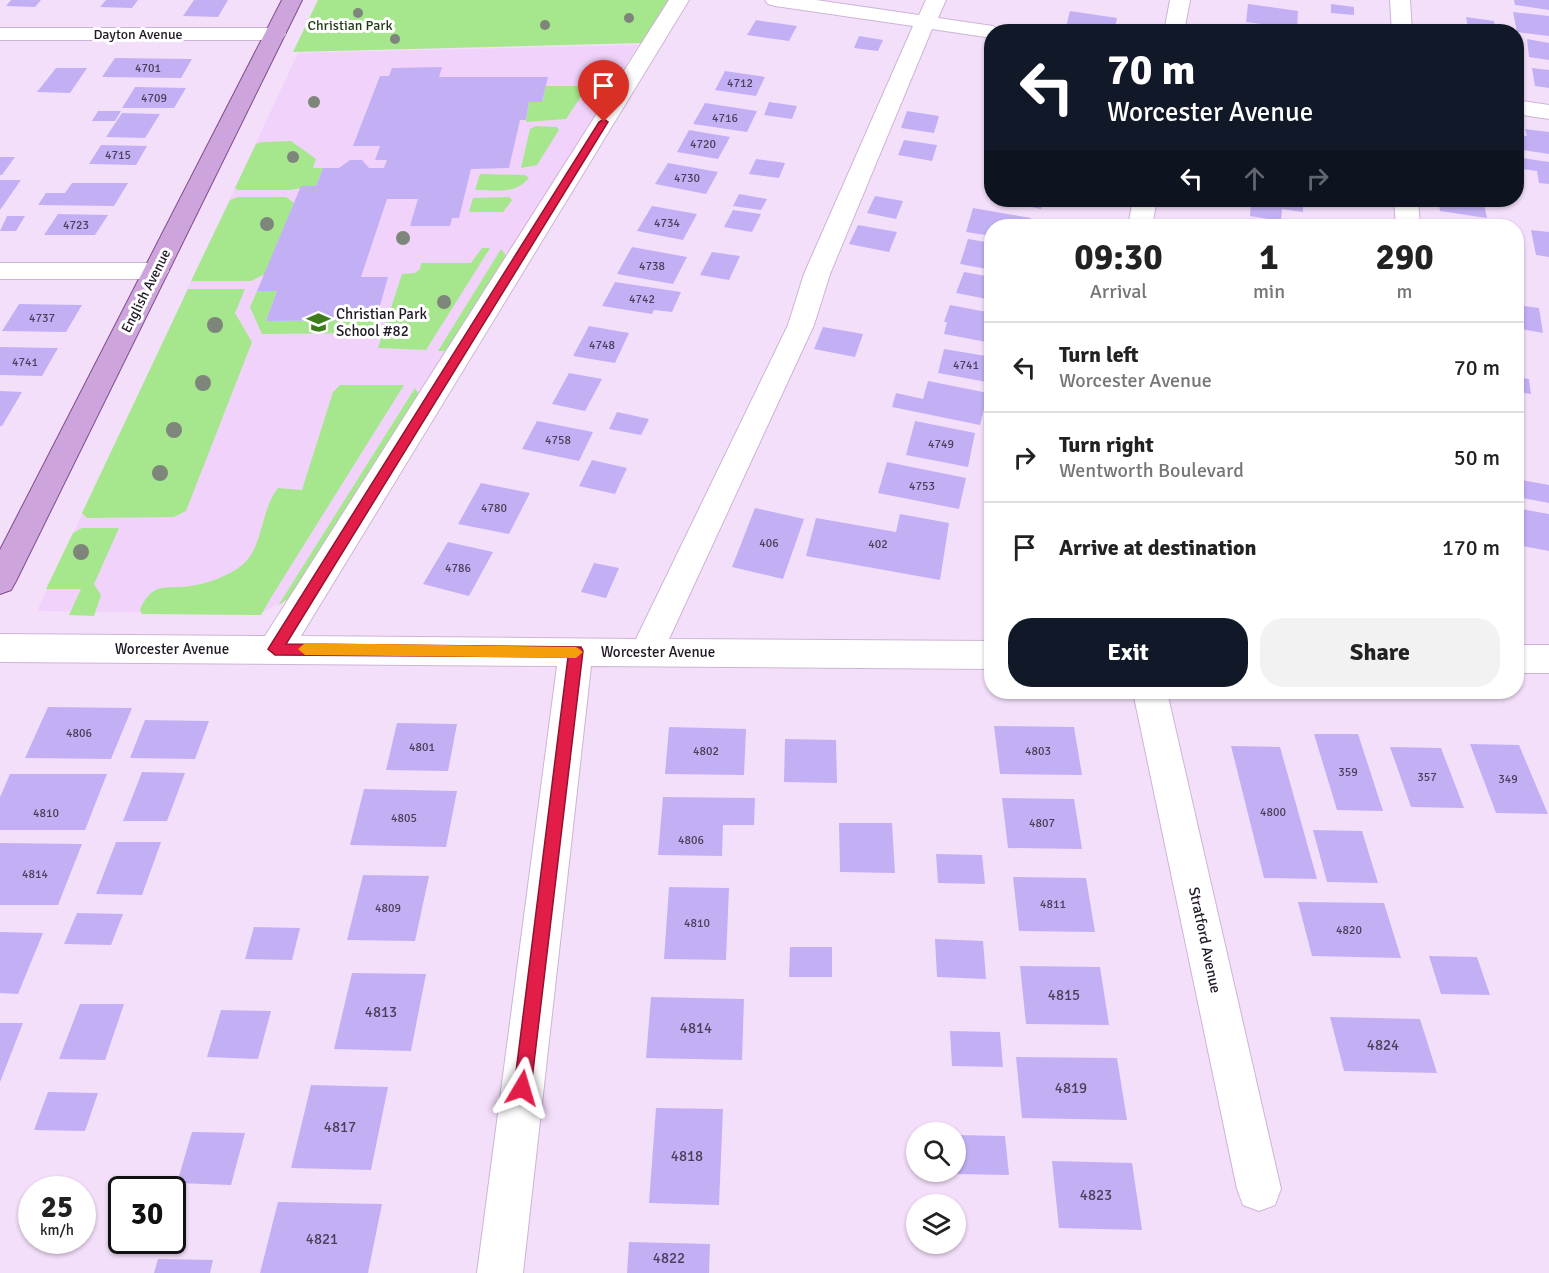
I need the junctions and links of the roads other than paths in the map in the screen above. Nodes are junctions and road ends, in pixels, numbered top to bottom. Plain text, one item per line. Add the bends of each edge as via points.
1 (292, 0) edge
2 (679, 0) edge
3 (775, 0) edge
4 (1180, 0) edge
5 (1400, 0) edge
6 (931, 11) edge
7 (1176, 24) edge
8 (1402, 24) edge
9 (984, 29) edge
10 (0, 33) edge
11 (276, 34) junction
12 (1524, 108) edge
13 (1549, 112) edge
14 (0, 271) edge
15 (156, 271) junction
16 (0, 581) edge
17 (0, 648) edge
18 (275, 649) junction
19 (576, 651) junction
20 (646, 652) junction
21 (984, 655) edge
22 (1524, 659) edge
23 (1549, 659) edge
24 (1152, 699) edge
25 (1259, 1189) dead end
26 (500, 1273) edge

1 - 11 main road, English Avenue
2 - 18 street
3 - 6 street
4 - 7 street
5 - 8 street
6 - 9 street
6 - 20 street via 817,274 801,326
10 - 11 street, Dayton Avenue
11 - 15 main road, English Avenue
12 - 13 street
14 - 15 street
15 - 16 main road, English Avenue
17 - 18 street, Worcester Avenue
18 - 19 street, Worcester Avenue
19 - 20 street, Worcester Avenue
19 - 26 street
20 - 21 street, Worcester Avenue
22 - 23 street
24 - 25 street, Stratford Avenue

